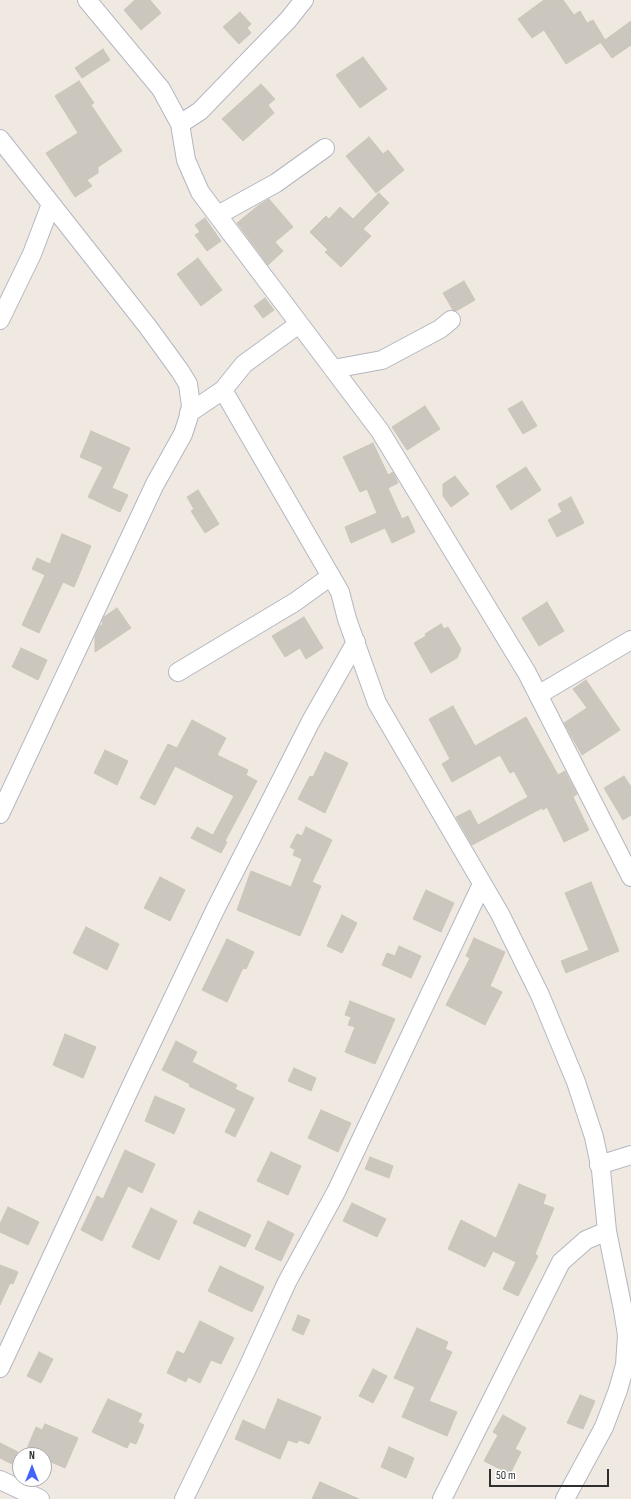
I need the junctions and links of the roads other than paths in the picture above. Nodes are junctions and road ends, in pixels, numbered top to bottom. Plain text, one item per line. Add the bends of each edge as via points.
1 (87, 0) edge
2 (304, 0) edge
3 (180, 124) junction
4 (0, 139) edge
5 (325, 148) dead end
6 (51, 204) junction
7 (218, 215) junction
8 (0, 320) edge
9 (450, 320) dead end
10 (298, 324) junction
11 (333, 369) junction
12 (223, 390) junction
13 (189, 413) junction
14 (331, 576) junction
15 (631, 640) edge
16 (356, 642) junction
17 (178, 672) dead end
18 (538, 695) junction
19 (6, 783) edge
20 (0, 814) edge
21 (631, 877) edge
22 (482, 884) junction
23 (631, 1155) edge
24 (599, 1165) junction
25 (607, 1231) junction
26 (0, 1368) edge
27 (0, 1480) edge
28 (40, 1499) edge
29 (184, 1499) edge
30 (442, 1499) edge
31 (565, 1499) edge

1 - 3 street via 161,90
2 - 3 street via 200,111
3 - 7 street via 186,160 200,192
4 - 6 street
5 - 7 street via 276,183
6 - 8 street via 32,254
6 - 13 street via 180,371 188,384
7 - 10 street
9 - 11 street via 382,360
10 - 11 street
10 - 12 street via 244,364
11 - 18 street via 380,431
12 - 13 street
12 - 14 street
13 - 19 street via 183,434 155,484 61,686
14 - 16 street via 340,592
14 - 17 street via 295,602
15 - 18 street
16 - 22 street via 377,704
16 - 26 street via 311,721 215,910
18 - 21 street
19 - 20 street
22 - 24 street via 500,914 540,995 573,1075 594,1137
22 - 29 street via 339,1185 287,1282
23 - 24 street
24 - 25 street
25 - 30 street via 586,1240 561,1262
25 - 31 street via 623,1310 626,1335 625,1365 604,1427
27 - 28 street

